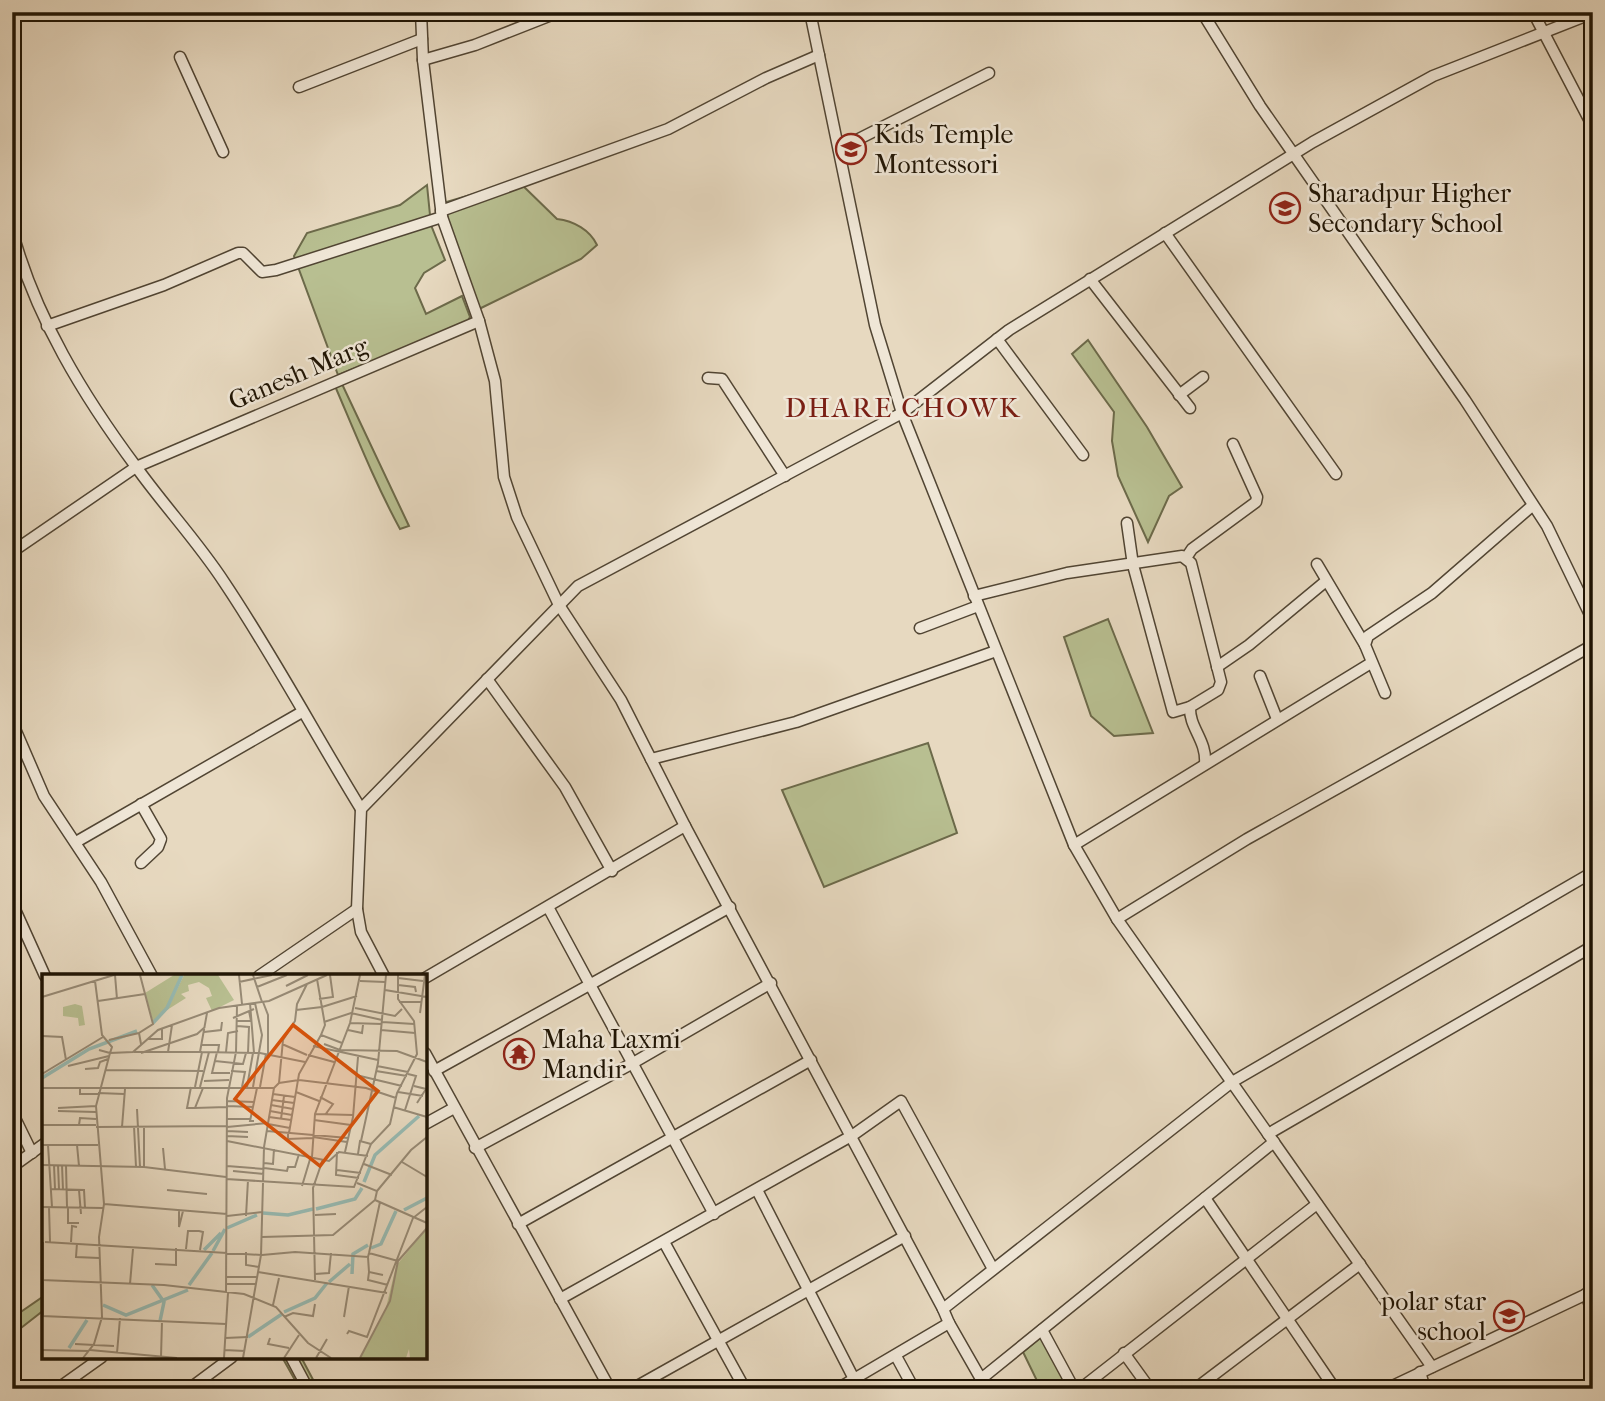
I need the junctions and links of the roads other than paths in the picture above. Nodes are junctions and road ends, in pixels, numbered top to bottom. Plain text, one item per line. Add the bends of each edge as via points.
1 (421, 12) edge
2 (559, 12) edge
3 (810, 12) edge
4 (1533, 12) edge
5 (1203, 13) edge
6 (1593, 13) edge
7 (1544, 32) junction
8 (422, 39) junction
9 (819, 55) junction
10 (180, 57) dead end
11 (423, 60) junction
12 (989, 73) dead end
13 (299, 87) dead end
14 (1593, 127) edge
15 (839, 149) junction
16 (223, 152) dead end
17 (1293, 154) junction
18 (441, 214) junction
19 (12, 230) edge
20 (1165, 233) junction
21 (1090, 279) junction
22 (479, 321) junction
23 (47, 326) junction
24 (997, 339) junction
25 (1203, 377) dead end
26 (708, 378) dead end
27 (1179, 396) junction
28 (1190, 408) dead end
29 (902, 414) junction
30 (1233, 444) dead end
31 (1083, 455) dead end
32 (136, 467) junction
33 (1336, 474) dead end
34 (785, 476) junction
35 (1532, 506) junction
36 (1127, 523) dead end
37 (12, 552) edge
38 (1186, 558) junction
39 (1132, 563) junction
40 (1317, 564) dead end
41 (1326, 581) junction
42 (976, 601) junction
43 (559, 605) junction
44 (1593, 621) edge
45 (920, 628) dead end
46 (1365, 645) junction
47 (1593, 645) edge
48 (996, 651) junction
49 (1371, 663) junction
50 (1217, 667) junction
51 (1260, 676) dead end
52 (487, 679) junction
53 (1385, 693) dead end
54 (1190, 707) junction
55 (302, 712) junction
56 (1277, 719) junction
57 (12, 722) edge
58 (651, 759) junction
59 (1205, 764) junction
60 (141, 804) junction
61 (360, 809) junction
62 (685, 827) junction
63 (76, 842) junction
64 (1074, 845) junction
65 (141, 863) dead end
66 (612, 871) junction
67 (1593, 872) edge
68 (12, 903) edge
69 (548, 907) junction
70 (730, 907) junction
71 (356, 909) junction
72 (1118, 919) junction
73 (1593, 946) edge
74 (44, 974) edge
75 (151, 974) edge
76 (262, 974) edge
77 (383, 974) edge
78 (427, 977) edge
79 (771, 983) junction
80 (591, 986) junction
81 (427, 1057) edge
82 (811, 1059) junction
83 (633, 1063) junction
84 (434, 1071) junction
85 (1231, 1082) junction
86 (454, 1108) junction
87 (12, 1112) edge
88 (427, 1123) edge
89 (853, 1135) junction
90 (1271, 1138) junction
91 (673, 1139) junction
92 (42, 1146) edge
93 (475, 1148) junction
94 (32, 1153) junction
95 (12, 1167) edge
96 (757, 1190) junction
97 (1205, 1198) junction
98 (1317, 1204) junction
99 (714, 1214) junction
100 (518, 1224) junction
101 (905, 1236) junction
102 (664, 1242) junction
103 (1245, 1257) junction
104 (1360, 1264) junction
105 (993, 1269) junction
106 (807, 1290) junction
107 (1589, 1293) edge
108 (560, 1299) junction
109 (943, 1309) junction
110 (1593, 1314) edge
111 (1288, 1320) junction
112 (948, 1323) junction
113 (1042, 1330) junction
114 (717, 1340) junction
115 (1124, 1353) junction
116 (896, 1356) junction
117 (99, 1359) edge
118 (229, 1359) edge
119 (292, 1359) edge
120 (1432, 1367) junction
121 (1420, 1372) junction
122 (855, 1379) junction
123 (984, 1384) edge
124 (605, 1387) edge
125 (57, 1389) edge
126 (189, 1389) edge
127 (308, 1389) edge
128 (632, 1389) edge
129 (745, 1389) edge
130 (838, 1389) edge
131 (914, 1389) edge
132 (1074, 1389) edge
133 (1080, 1389) edge
134 (1150, 1389) edge
135 (1195, 1389) edge
136 (1335, 1389) edge
137 (1386, 1389) edge
138 (1425, 1389) edge

1 - 8 street
2 - 11 street
3 - 9 street
4 - 7 street
5 - 17 street
6 - 7 street
7 - 14 street
7 - 17 street via 1433,76
8 - 11 street
8 - 13 street
9 - 15 street
9 - 18 street via 668,129
10 - 16 street
11 - 18 street
12 - 15 street
15 - 29 street via 876,325
17 - 20 street
17 - 35 street via 1465,400
18 - 22 street
18 - 23 street via 276,270 262,272 238,253
19 - 23 street via 21,266
20 - 21 street
20 - 33 street
21 - 24 street
21 - 27 street
22 - 32 street, Ganesh Marg
22 - 43 street via 495,382 504,477 517,517
23 - 32 street
24 - 29 street
24 - 31 street
25 - 27 street
26 - 34 street via 722,379
27 - 28 street
29 - 34 street
29 - 42 street
30 - 38 street via 1256,502
32 - 37 street, Ganesh Marg
32 - 55 street via 224,582
34 - 43 street via 578,586
35 - 44 street
35 - 46 street via 1432,593 1368,636
36 - 39 street
38 - 39 street
38 - 50 street
39 - 42 street via 1067,573
39 - 54 street via 1173,712
40 - 41 street
41 - 46 street
41 - 50 street
42 - 45 street
42 - 48 street
43 - 52 street
43 - 58 street via 621,700
46 - 49 street
47 - 72 street via 1247,839
48 - 58 street via 796,722
48 - 64 street
49 - 53 street
49 - 56 street
50 - 54 street via 1218,690
51 - 56 street
52 - 61 street
52 - 66 street via 565,787
54 - 59 street via 1189,715 1206,748
55 - 60 street
55 - 61 street
56 - 59 street
57 - 63 street via 44,796
58 - 62 street
59 - 64 street
60 - 63 street
60 - 65 street via 161,839
61 - 71 street
62 - 66 street
62 - 70 street
63 - 75 street
64 - 72 street
66 - 69 street
67 - 85 street
68 - 74 street
69 - 78 street
69 - 80 street
70 - 79 street
70 - 80 street
71 - 76 street
71 - 77 street via 361,932
72 - 85 street
73 - 90 street
79 - 82 street
79 - 83 street
80 - 83 street
80 - 84 street
81 - 84 street
82 - 89 street
82 - 91 street
83 - 91 street
83 - 93 street
84 - 86 street
85 - 90 street
85 - 105 street
86 - 88 street
86 - 93 street
87 - 94 street
89 - 96 street
89 - 101 street
89 - 105 street via 901,1101
90 - 97 street
90 - 98 street
91 - 99 street
91 - 100 street
92 - 94 street
93 - 100 street
94 - 95 street
96 - 99 street
96 - 106 street
97 - 103 street
97 - 113 street
98 - 103 street
98 - 104 street
99 - 102 street
100 - 108 street
101 - 106 street
101 - 109 street
102 - 108 street
102 - 114 street
103 - 111 street
103 - 115 street
104 - 111 street
104 - 120 street
105 - 109 street
106 - 114 street
106 - 122 street
107 - 110 street
107 - 120 street
108 - 124 street
109 - 112 street
111 - 135 street
111 - 136 street
112 - 116 street
112 - 123 street
113 - 123 street
113 - 132 street
114 - 128 street
114 - 129 street
115 - 133 street
115 - 134 street
116 - 122 street
116 - 131 street
117 - 125 street
118 - 126 street
119 - 127 street
120 - 121 street
121 - 137 street
121 - 138 street
122 - 130 street

